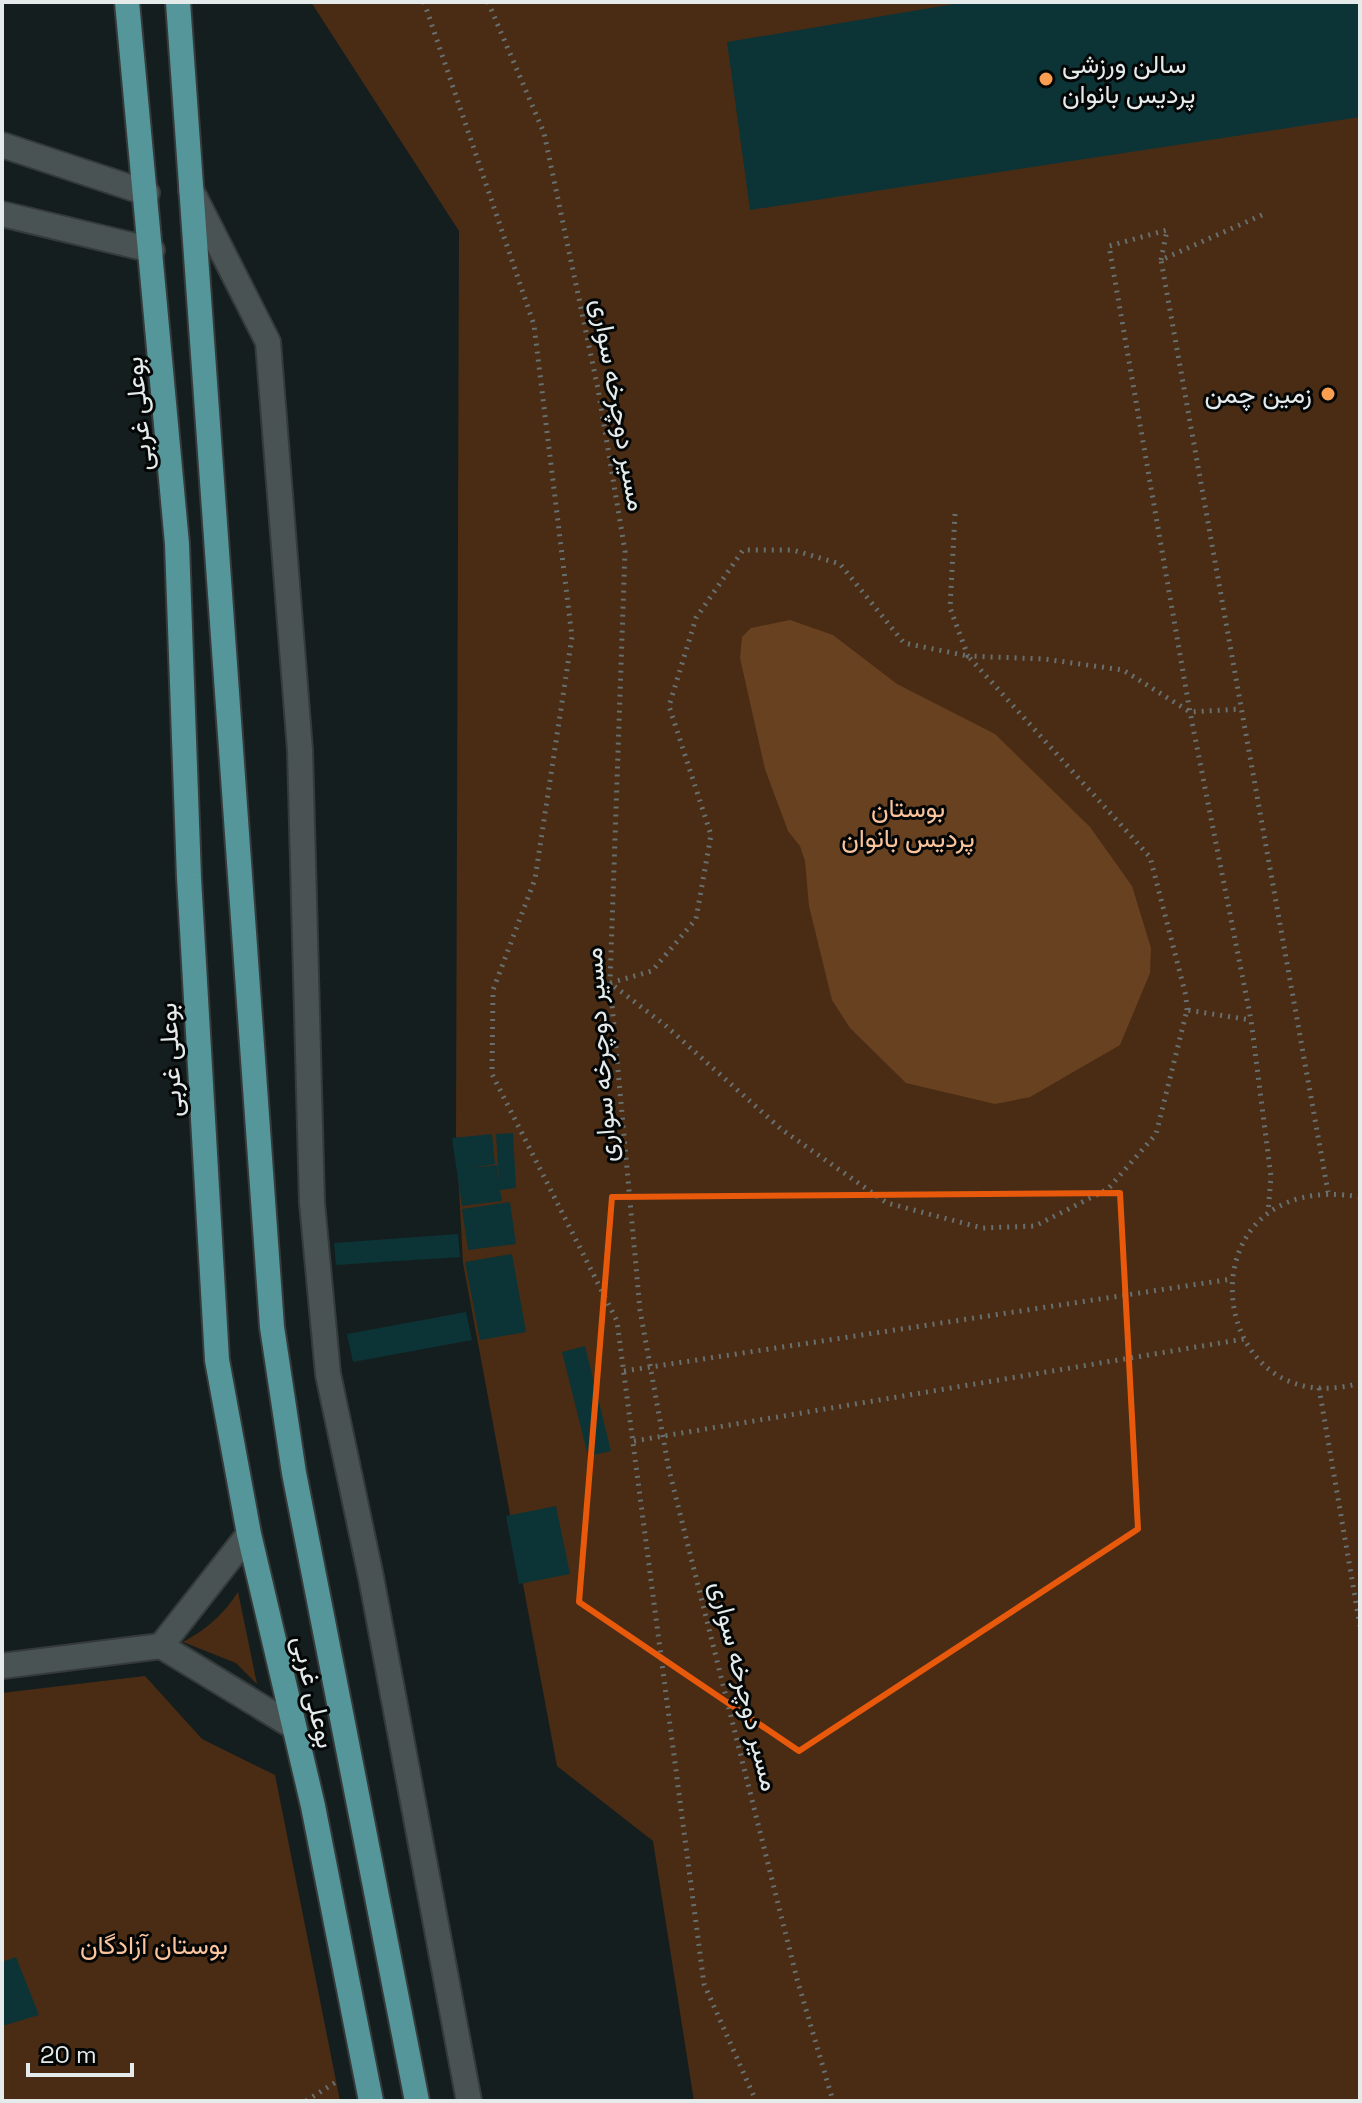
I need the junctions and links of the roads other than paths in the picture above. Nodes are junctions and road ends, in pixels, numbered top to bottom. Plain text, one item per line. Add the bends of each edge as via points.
1 (127, 2) edge
2 (178, 2) edge
3 (2, 145) edge
4 (191, 190) junction
5 (147, 193) junction
6 (2, 214) edge
7 (152, 250) junction
8 (249, 1534) junction
9 (161, 1646) junction
10 (2, 1666) edge
11 (291, 1725) junction
12 (371, 2101) edge
13 (417, 2101) edge
14 (469, 2101) edge

1 - 5 main road, بوعلی غربی
2 - 4 main road, بوعلی غربی
3 - 5 street
4 - 13 main road, بوعلی غربی via 272,1327 294,1473
4 - 14 street via 268,342 300,750 312,1203 328,1374
5 - 7 main road, بوعلی غربی
6 - 7 street
7 - 8 main road, بوعلی غربی via 177,544 189,878 216,1345
8 - 9 street
8 - 11 main road, بوعلی غربی
9 - 10 street
9 - 11 street
11 - 12 main road, بوعلی غربی via 313,1806

